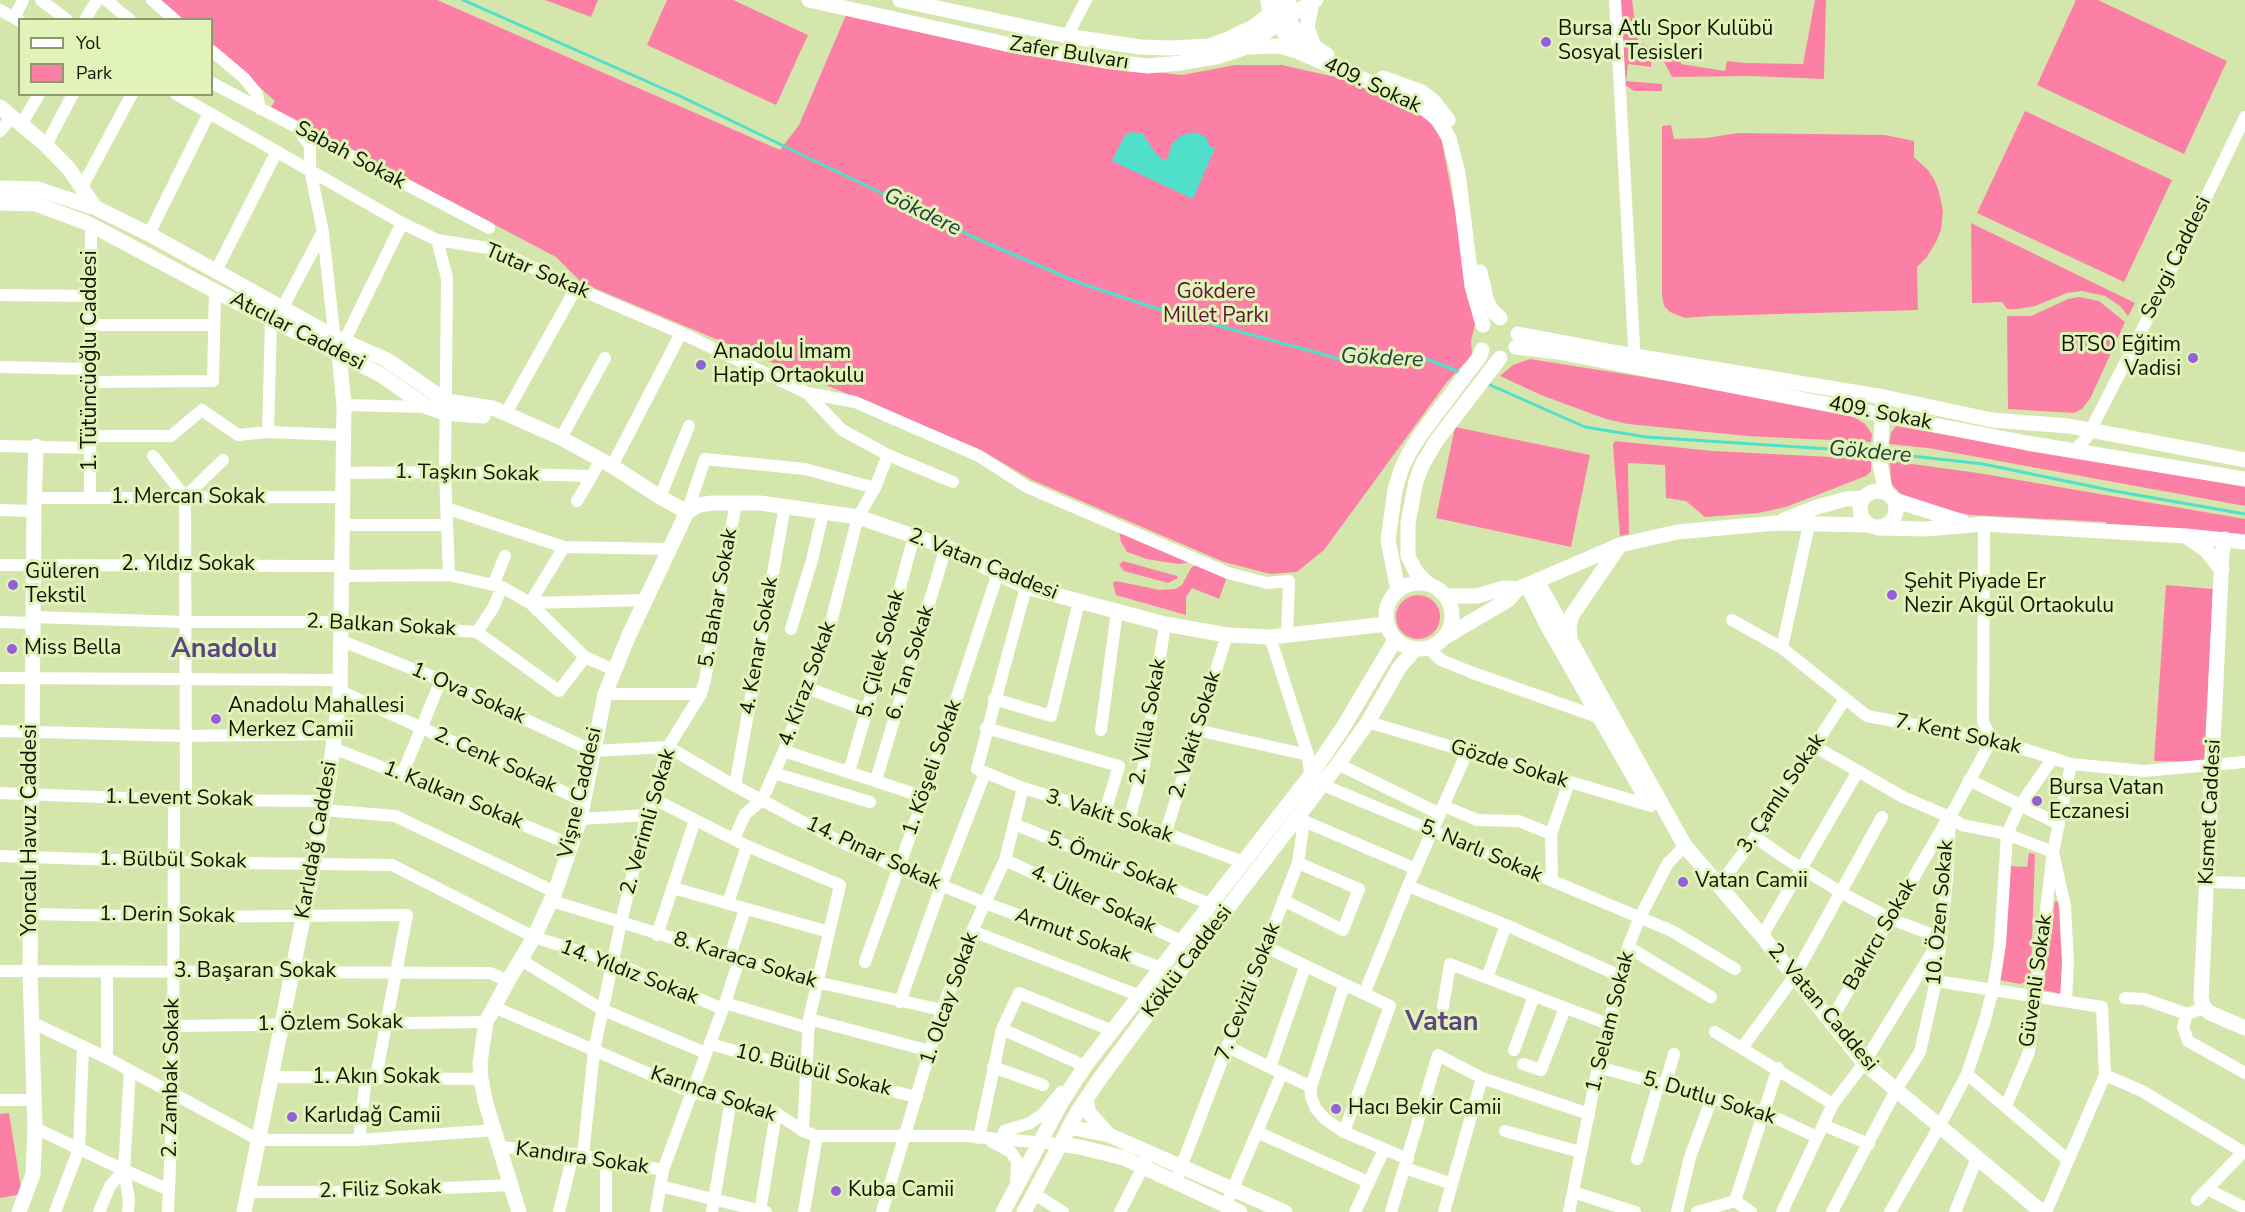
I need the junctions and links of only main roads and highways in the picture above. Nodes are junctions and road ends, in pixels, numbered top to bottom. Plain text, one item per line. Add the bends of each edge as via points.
1 (809, 0) edge
2 (904, 1) edge
3 (1314, 1) edge
4 (826, 2) edge
5 (935, 4) edge
6 (1277, 9) edge
7 (1244, 48) junction
8 (1315, 49) junction
9 (1299, 52) junction
10 (0, 107) edge
11 (0, 188) edge
12 (0, 203) edge
13 (95, 208) junction
14 (89, 224) junction
15 (1500, 318) junction
16 (1483, 325) junction
17 (1517, 341) junction
18 (339, 344) junction
19 (1481, 353) junction
20 (1498, 360) junction
21 (1635, 362) junction
22 (1884, 397) junction
23 (446, 407) junction
24 (1881, 420) junction
25 (36, 446) road end
26 (2245, 460) edge
27 (1880, 464) junction
28 (2245, 479) edge
29 (1865, 496) junction
30 (1890, 497) junction
31 (687, 512) junction
32 (1776, 523) junction
33 (1976, 524) junction
34 (1873, 526) junction
35 (2186, 536) junction
36 (2225, 539) junction
37 (2245, 542) edge
38 (1620, 545) junction
39 (2222, 570) junction
40 (1428, 584) junction
41 (1527, 585) junction
42 (1398, 590) junction
43 (1446, 597) junction
44 (1387, 624) junction
45 (1445, 637) junction
46 (1570, 639) junction
47 (1395, 640) junction
48 (1421, 649) junction
49 (1317, 781) junction
50 (1676, 832) junction
51 (2245, 1028) edge
52 (1086, 1099) junction
53 (1069, 1127) junction
54 (1109, 1135) junction
55 (1059, 1144) junction
56 (1102, 1152) junction
57 (1047, 1166) junction
58 (1262, 1207) edge
59 (19, 1212) edge
60 (244, 1212) edge
61 (519, 1212) edge
62 (1004, 1212) edge
63 (1024, 1212) edge
64 (1240, 1212) edge
65 (1285, 1212) edge
66 (2044, 1212) edge

1 - 4 main road, Zafer Bulvarı
2 - 5 main road, Zafer Bulvarı
3 - 6 main road, Zafer Bulvarı
3 - 8 main road via 1307,27
4 - 7 main road, Zafer Bulvarı via 1006,44 1148,66 1220,56
5 - 6 main road, Zafer Bulvarı via 1067,36 1170,48 1209,46 1226,40
6 - 7 main road, Zafer Bulvarı
6 - 8 main road, 409. Sokak
6 - 9 main road, 409. Sokak
7 - 9 main road via 1279,46
8 - 15 main road, 409. Sokak via 1422,92 1446,116 1464,174 1482,283 1491,309
9 - 16 main road, 409. Sokak via 1415,102 1437,118 1449,138 1458,173 1473,286
10 - 13 main road via 69,169
11 - 13 main road, Atıcılar Caddesi via 38,189
12 - 14 main road, Atıcılar Caddesi via 36,204
13 - 14 main road via 86,209 83,214
13 - 18 main road, Atıcılar Caddesi via 282,307
14 - 18 main road, Atıcılar Caddesi via 271,320
15 - 16 main road
15 - 17 main road via 1512,323
16 - 19 main road via 1478,338
17 - 20 main road via 1512,352
17 - 21 main road, 409. Sokak
18 - 23 main road, Atıcılar Caddesi via 387,360
18 - 23 main road, Atıcılar Caddesi via 427,407
18 - 60 main road, Karlıdağ Caddesi via 344,405 341,686 325,805
19 - 20 main road
19 - 42 main road via 1408,453 1395,490 1388,540
20 - 40 main road via 1437,440 1416,481 1408,556
21 - 22 main road, 409. Sokak
21 - 24 main road, 409. Sokak via 1856,409
22 - 24 main road
22 - 26 main road, 409. Sokak via 1992,420 2091,429
23 - 31 main road, Atıcılar Caddesi via 493,408 506,413 561,438
24 - 27 main road
24 - 28 main road, 409. Sokak
25 - 59 main road, Yoncalı Havuz Caddesi via 30,971 35,1128 33,1174
27 - 29 main road
27 - 30 main road
29 - 30 main road via 1877,491
29 - 32 main road via 1817,507
29 - 34 main road via 1860,516
30 - 33 main road
30 - 34 main road via 1895,516 1888,524
31 - 44 main road, 2. Vatan Caddesi via 699,505 736,502 858,517 946,547 1026,587 1165,624 1227,635 1287,636
31 - 61 main road, Vişne Caddesi via 605,694 580,819 553,897 486,1023 481,1079
32 - 34 main road
32 - 38 main road via 1677,532
33 - 34 main road via 1925,529
33 - 35 main road
35 - 36 main road
35 - 39 main road via 2206,550
36 - 37 main road
36 - 39 main road, Kısmet Caddesi
38 - 41 main road
38 - 46 main road via 1572,615
39 - 51 main road, Kısmet Caddesi via 2201,998 2210,1013
40 - 42 main road via 1407,585
40 - 43 main road
41 - 43 main road via 1477,596
41 - 45 main road
41 - 46 main road, 2. Vatan Caddesi
41 - 50 main road, 2. Vatan Caddesi via 1651,806
42 - 44 main road via 1386,609
43 - 45 main road via 1452,617
44 - 47 main road
45 - 48 main road via 1436,645
46 - 50 main road, 2. Vatan Caddesi
47 - 48 main road
47 - 49 main road, Köklü Caddesi via 1342,729
48 - 49 main road, Köklü Caddesi via 1399,669 1338,764
49 - 52 main road, Köklü Caddesi via 1301,820 1197,948
49 - 62 main road, Köklü Caddesi via 1243,862 1085,1066 1039,1142
50 - 66 main road, 2. Vatan Caddesi via 1864,1063
52 - 53 main road, Köklü Caddesi
52 - 54 main road via 1089,1113
53 - 54 main road
53 - 55 main road, Köklü Caddesi
54 - 58 main road via 1233,1189
55 - 56 main road
55 - 57 main road, Köklü Caddesi
56 - 57 main road via 1065,1154
56 - 64 main road
57 - 63 main road, Köklü Caddesi
58 - 65 main road

